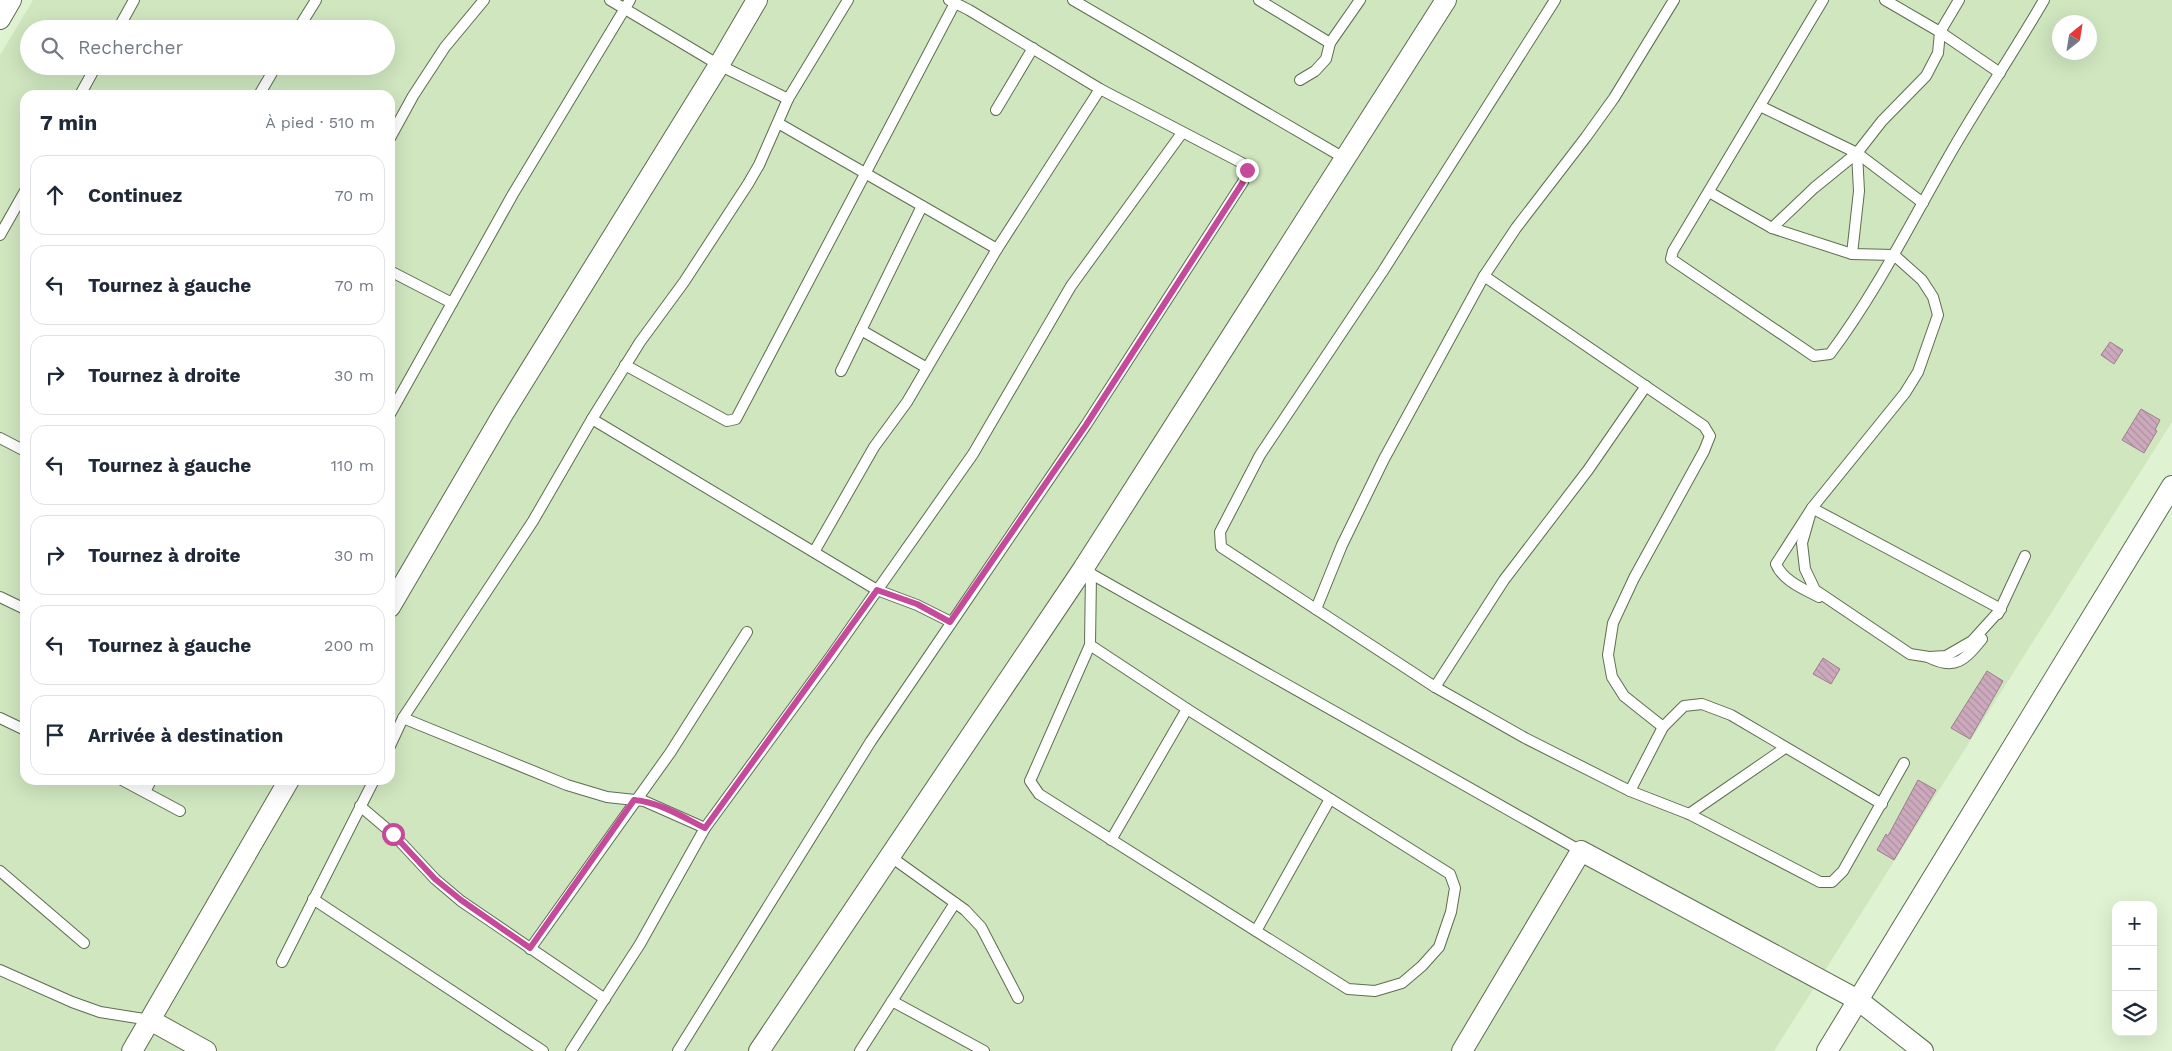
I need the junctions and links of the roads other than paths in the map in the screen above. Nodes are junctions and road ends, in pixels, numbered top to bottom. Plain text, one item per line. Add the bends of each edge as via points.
1 (12, 0) edge
2 (134, 0) edge
3 (316, 0) edge
4 (484, 0) edge
5 (610, 0) edge
6 (757, 0) edge
7 (848, 0) edge
8 (1073, 0) edge
9 (1259, 0) edge
10 (1360, 0) edge
11 (1446, 0) edge
12 (1555, 0) edge
13 (1674, 0) edge
14 (1824, 0) edge
15 (1885, 0) edge
16 (1959, 0) edge
17 (2044, 0) edge
18 (952, 1) edge
19 (627, 4) edge
20 (0, 19) edge
21 (123, 20) edge
22 (304, 20) edge
23 (1940, 32) junction
24 (1330, 43) junction
25 (1033, 48) junction
26 (720, 65) junction
27 (2000, 73) junction
28 (91, 75) edge
29 (270, 75) edge
30 (1300, 80) dead end
31 (1100, 89) junction
32 (83, 90) edge
33 (261, 90) edge
34 (788, 99) junction
35 (1760, 106) junction
36 (996, 110) dead end
37 (778, 123) junction
38 (395, 129) edge
39 (1182, 133) junction
40 (1857, 154) junction
41 (1344, 158) junction
42 (866, 173) junction
43 (1709, 192) junction
44 (20, 200) edge
45 (1923, 203) junction
46 (922, 206) junction
47 (1772, 228) junction
48 (0, 235) edge
49 (997, 249) junction
50 (1852, 254) junction
51 (1894, 255) junction
52 (395, 274) edge
53 (1484, 276) junction
54 (452, 303) junction
55 (861, 330) junction
56 (625, 365) junction
57 (927, 368) junction
58 (841, 371) dead end
59 (1646, 386) junction
60 (395, 405) edge
61 (592, 419) junction
62 (0, 438) edge
63 (20, 448) edge
64 (2172, 486) edge
65 (1812, 508) junction
66 (814, 552) junction
67 (2025, 556) dead end
68 (1087, 571) junction
69 (877, 590) junction
70 (0, 597) edge
71 (395, 598) edge
72 (20, 606) edge
73 (1316, 609) junction
74 (2001, 609) junction
75 (950, 622) junction
76 (748, 632) dead end
77 (1090, 645) junction
78 (1435, 687) junction
79 (1187, 709) junction
80 (0, 718) edge
81 (403, 718) junction
82 (1664, 727) junction
83 (20, 728) edge
84 (395, 735) edge
85 (1785, 748) junction
86 (1904, 762) dead end
87 (132, 785) edge
88 (148, 785) edge
89 (286, 785) edge
90 (371, 785) edge
91 (1630, 791) junction
92 (145, 792) junction
93 (1330, 799) junction
94 (634, 800) junction
95 (1882, 804) junction
96 (360, 806) junction
97 (180, 810) dead end
98 (1689, 814) junction
99 (705, 828) junction
100 (1111, 840) junction
101 (1581, 851) junction
102 (891, 857) junction
103 (0, 872) edge
104 (313, 899) junction
105 (955, 903) junction
106 (1256, 931) junction
107 (84, 943) dead end
108 (530, 948) junction
109 (282, 962) dead end
110 (0, 970) edge
111 (1018, 998) dead end
112 (604, 999) junction
113 (1858, 1000) junction
114 (892, 1001) junction
115 (150, 1020) junction
116 (132, 1051) edge
117 (206, 1051) edge
118 (543, 1051) edge
119 (571, 1051) edge
120 (678, 1051) edge
121 (759, 1051) edge
122 (860, 1051) edge
123 (984, 1051) edge
124 (1462, 1051) edge
125 (1827, 1051) edge
126 (1923, 1051) edge

1 - 20 street
2 - 21 lane
3 - 22 lane
4 - 38 lane via 446,47
5 - 19 lane
6 - 26 street
7 - 34 lane
8 - 41 lane
9 - 24 lane
10 - 24 lane
11 - 41 street
12 - 73 lane via 1384,271 1260,456 1220,532 1221,547
13 - 53 lane via 1614,98
14 - 35 lane
15 - 23 lane
16 - 23 lane
17 - 27 lane
18 - 25 lane
18 - 42 lane
19 - 26 lane
19 - 54 lane
23 - 27 lane
23 - 40 lane via 1938,53 1926,76
24 - 30 lane via 1326,59
25 - 31 lane
25 - 36 lane
26 - 34 lane
26 - 71 street via 503,414
27 - 45 lane
28 - 32 lane
29 - 33 lane
31 - 39 lane
31 - 49 lane
34 - 37 lane
35 - 40 lane
35 - 43 lane
37 - 42 lane
37 - 56 lane via 748,184
39 - 69 lane via 1071,286 973,454
39 - 75 lane via 1242,163 1247,170 1243,182 1086,425
40 - 45 lane
40 - 47 lane via 1814,188
40 - 50 lane via 1859,191
41 - 68 street
42 - 46 lane
42 - 56 lane via 736,419 727,421
43 - 47 lane
43 - 51 lane via 1673,250 1671,259 1814,356 1830,354
44 - 48 lane
45 - 51 lane
46 - 49 lane
46 - 55 lane
47 - 50 lane
49 - 57 lane
50 - 51 lane
51 - 65 lane via 1922,280 1933,297 1938,316 1918,372 1905,393
52 - 54 lane
53 - 59 lane
53 - 73 lane via 1384,459 1342,545
54 - 60 lane
55 - 57 lane
55 - 58 lane
56 - 61 lane
57 - 66 lane via 874,447
59 - 78 lane via 1588,470 1504,580
59 - 82 lane via 1704,426 1710,436 1613,623 1608,655 1612,677 1624,696
61 - 66 lane
61 - 81 lane via 533,522
62 - 63 lane
64 - 113 street
65 - 74 lane
65 - 74 lane via 1802,543 1805,569 1815,590 1910,654 1946,656 1972,641
65 - 74 lane via 1776,564 1779,571 1790,581 1941,664 1962,660 1986,634
66 - 69 lane
67 - 74 lane
68 - 77 lane
68 - 101 lane
68 - 102 street
69 - 75 lane via 917,604
69 - 99 lane
70 - 72 lane
73 - 78 lane
75 - 120 lane via 871,741
76 - 94 lane via 670,753
77 - 79 lane
77 - 100 lane via 1030,781 1039,794
78 - 91 lane via 1525,738
79 - 93 lane
79 - 100 lane
80 - 83 lane
81 - 84 lane
81 - 94 lane via 567,785 607,797
82 - 85 lane via 1684,706 1702,704 1731,715
82 - 91 lane
85 - 95 lane
85 - 98 lane
86 - 95 lane
87 - 92 lane
88 - 92 lane
89 - 115 street
90 - 96 lane
91 - 98 lane
92 - 97 lane
93 - 106 lane
93 - 106 lane via 1450,874 1455,888 1451,912 1438,947 1402,983 1374,991 1348,989
94 - 99 lane via 662,807
94 - 108 lane
95 - 98 lane via 1843,871 1832,882 1820,882
96 - 104 lane
96 - 108 lane via 393,834 435,879
99 - 112 lane via 640,944
100 - 106 lane
101 - 113 street
101 - 124 street
102 - 105 lane
102 - 121 street
103 - 107 lane
104 - 109 lane
104 - 118 lane
105 - 111 lane via 981,927
105 - 114 lane
108 - 112 lane
110 - 115 lane via 100,1012
112 - 119 lane
113 - 125 street
113 - 126 street
114 - 122 lane
114 - 123 lane
115 - 116 street
115 - 117 street

